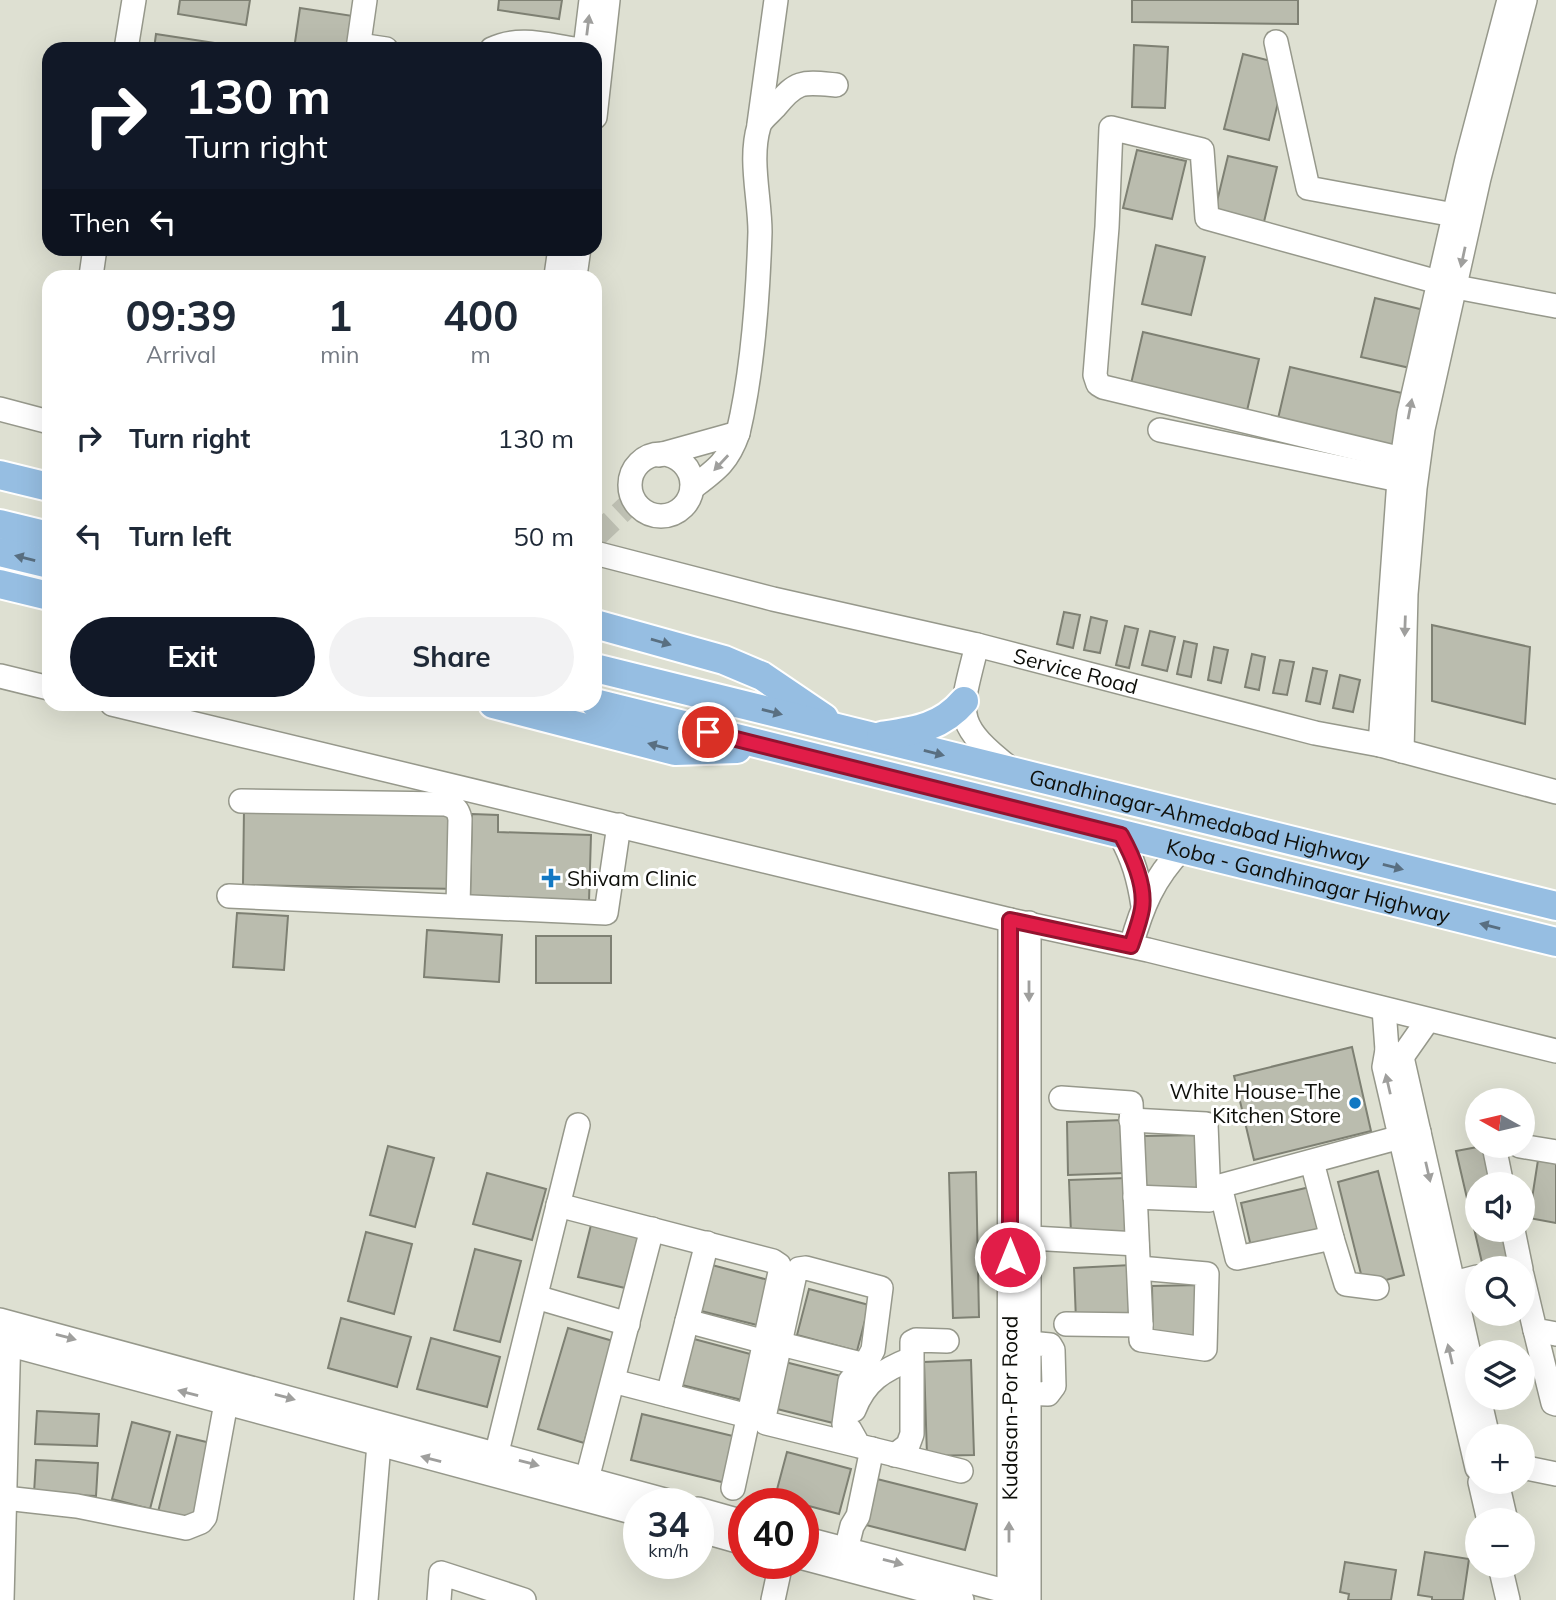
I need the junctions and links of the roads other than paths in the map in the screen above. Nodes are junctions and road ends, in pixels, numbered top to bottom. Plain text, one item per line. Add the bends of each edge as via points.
1 (134, 0) edge
2 (365, 0) edge
3 (591, 0) edge
4 (608, 0) edge
5 (776, 0) edge
6 (1509, 0) edge
7 (1525, 0) edge
8 (127, 42) edge
9 (359, 42) edge
10 (507, 42) edge
11 (529, 42) edge
12 (586, 42) edge
13 (1276, 42) dead end
14 (602, 54) edge
15 (836, 85) dead end
16 (759, 124) junction
17 (1454, 215) junction
18 (1448, 285) junction
19 (1556, 306) edge
20 (0, 409) edge
21 (42, 420) edge
22 (1160, 430) dead end
23 (738, 433) junction
24 (659, 455) junction
25 (1400, 470) junction
26 (0, 475) edge
27 (42, 485) edge
28 (692, 488) junction
29 (0, 524) edge
30 (42, 534) edge
31 (0, 552) edge
32 (602, 555) edge
33 (42, 562) edge
34 (0, 584) edge
35 (1398, 593) junction
36 (42, 594) edge
37 (602, 626) edge
38 (977, 645) junction
39 (602, 670) edge
40 (0, 676) edge
41 (42, 686) edge
42 (964, 701) junction
43 (602, 706) edge
44 (141, 711) edge
45 (520, 711) edge
46 (858, 734) junction
47 (1391, 748) junction
48 (775, 749) junction
49 (1016, 774) junction
50 (1556, 792) edge
51 (241, 801) dead end
52 (619, 825) junction
53 (1121, 835) junction
54 (1182, 849) junction
55 (229, 896) dead end
56 (458, 906) junction
57 (1143, 906) junction
58 (1556, 906) edge
59 (1019, 921) junction
60 (1556, 942) edge
61 (1131, 946) junction
62 (1384, 1009) junction
63 (1428, 1020) junction
64 (1556, 1051) edge
65 (1395, 1054) junction
66 (1061, 1098) dead end
67 (1131, 1120) junction
68 (578, 1125) dead end
69 (1409, 1133) junction
70 (1535, 1148) edge
71 (1556, 1152) edge
72 (1312, 1163) junction
73 (1135, 1197) junction
74 (558, 1205) junction
75 (652, 1229) junction
76 (1019, 1237) junction
77 (1332, 1238) junction
78 (707, 1243) junction
79 (1137, 1244) junction
80 (1139, 1268) junction
81 (1465, 1280) edge
82 (1454, 1283) junction
83 (1377, 1288) dead end
84 (536, 1297) junction
85 (1535, 1307) edge
86 (687, 1321) junction
87 (628, 1324) junction
88 (1066, 1324) dead end
89 (1141, 1325) junction
90 (5, 1332) edge
91 (1546, 1332) edge
92 (947, 1340) dead end
93 (1466, 1340) edge
94 (773, 1343) junction
95 (911, 1359) junction
96 (865, 1364) junction
97 (613, 1381) junction
98 (1019, 1394) junction
99 (668, 1395) junction
100 (226, 1403) junction
101 (1556, 1404) edge
102 (748, 1416) junction
103 (1468, 1424) edge
104 (380, 1434) junction
105 (861, 1443) junction
106 (895, 1455) junction
107 (494, 1465) junction
108 (1535, 1470) edge
109 (961, 1471) dead end
110 (1556, 1475) edge
111 (587, 1479) junction
112 (733, 1488) dead end
113 (623, 1489) edge
114 (5, 1498) junction
115 (623, 1509) edge
116 (819, 1542) edge
117 (846, 1550) junction
118 (819, 1564) edge
119 (1503, 1578) edge
120 (1518, 1578) edge
121 (778, 1579) edge
122 (904, 1593) edge
123 (1023, 1598) edge
124 (2, 1600) edge
125 (366, 1600) edge
126 (439, 1600) edge
127 (523, 1600) edge
128 (773, 1600) edge
129 (962, 1600) edge
130 (1508, 1600) edge
131 (1523, 1600) edge

1 - 8 street
2 - 9 street
12 -> 3 street
4 - 14 street
5 - 16 street
6 - 17 street
7 -> 18 street
10 - 11 street
13 - 17 street via 1308,188
15 - 16 street via 799,85 786,92
16 - 23 street via 759,245 747,395
17 - 18 street
18 - 19 street
25 -> 18 street via 1411,401
18 - 25 street via 1207,218 1202,150 1111,128 1098,384
18 - 35 street
20 - 21 street
22 - 25 street
23 - 24 street
23 -> 28 street via 722,465
24 - 28 street via 683,464
24 - 28 street via 643,461 632,474 631,492 639,507 654,516 672,514 685,504
25 - 35 street
26 - 27 main road
29 - 30 main road
33 -> 31 main road
32 - 38 street, Service Road
34 - 36 main road
35 - 47 street
37 -> 46 main road via 724,660 762,676
38 - 42 street
38 - 47 street, Service Road via 1315,733
39 -> 46 main road, Gandhinagar-Ahmedabad Highway
40 - 41 street
42 - 46 main road via 952,715 935,724
42 - 49 street via 965,716 977,740
43 - 48 main road
44 - 52 street
48 -> 45 main road via 675,751
46 -> 49 main road, Gandhinagar-Ahmedabad Highway
47 - 50 street, Service Road
48 - 53 main road, Koba - Gandhinagar Highway
49 -> 58 main road, Gandhinagar-Ahmedabad Highway
51 - 56 street via 454,806 460,819
52 - 56 street via 606,913
52 - 59 street
53 - 54 main road, Koba - Gandhinagar Highway
53 - 57 street via 1139,878
54 - 57 street via 1157,879
60 -> 54 main road, Koba - Gandhinagar Highway
55 - 56 street
57 - 61 street
59 - 61 street
59 - 76 street, Kudasan-Por Road
61 - 62 street
62 - 63 street
62 - 65 street
63 - 64 street
63 - 65 street
65 - 69 street via 1384,1067
66 - 67 street via 1130,1103
67 - 73 street
67 - 73 street via 1206,1124 1209,1199
68 - 74 street
69 - 72 street
69 -> 82 street
103 -> 69 street
70 - 71 street
72 - 77 street
72 - 77 street via 1220,1186 1237,1258
73 - 79 street
74 - 75 street
74 - 84 street
75 - 78 street
75 - 87 street
76 - 79 street
76 - 98 street, Kudasan-Por Road
76 - 98 street, Kudasan-Por Road via 1028,1343
77 - 83 street via 1346,1284
78 - 86 street
78 - 94 street via 779,1265
79 - 80 street
80 - 89 street
80 - 89 street via 1207,1274 1205,1349 1141,1340
81 - 82 street
82 - 93 street
84 - 87 street
84 - 107 street
85 - 91 street
86 - 94 street
86 - 99 street
87 - 97 street
88 - 89 street
100 -> 90 street
90 -> 104 street
90 - 114 street
91 - 101 street
92 - 95 street via 912,1342
94 - 96 street
94 - 96 street via 794,1274 806,1268 881,1288 873,1350
94 - 102 street
94 - 105 street via 766,1423
95 - 105 street via 881,1373 861,1391
95 - 106 street via 912,1434 908,1445
96 - 105 street via 850,1381 844,1424
97 - 99 street
97 - 111 street
98 - 123 street, Kudasan-Por Road
99 - 102 street
100 - 104 street
100 - 114 street via 205,1517 193,1527
102 - 112 street
104 - 107 street
104 - 125 street
105 - 106 street
105 - 117 street via 858,1516
106 - 109 street
107 -> 111 street
107 - 115 street
108 - 110 street
111 - 113 street
114 - 124 street
116 - 117 street
117 -> 123 street
118 - 122 street
119 - 130 street
120 - 131 street
121 - 128 street
122 - 129 street
126 - 127 street via 442,1573

